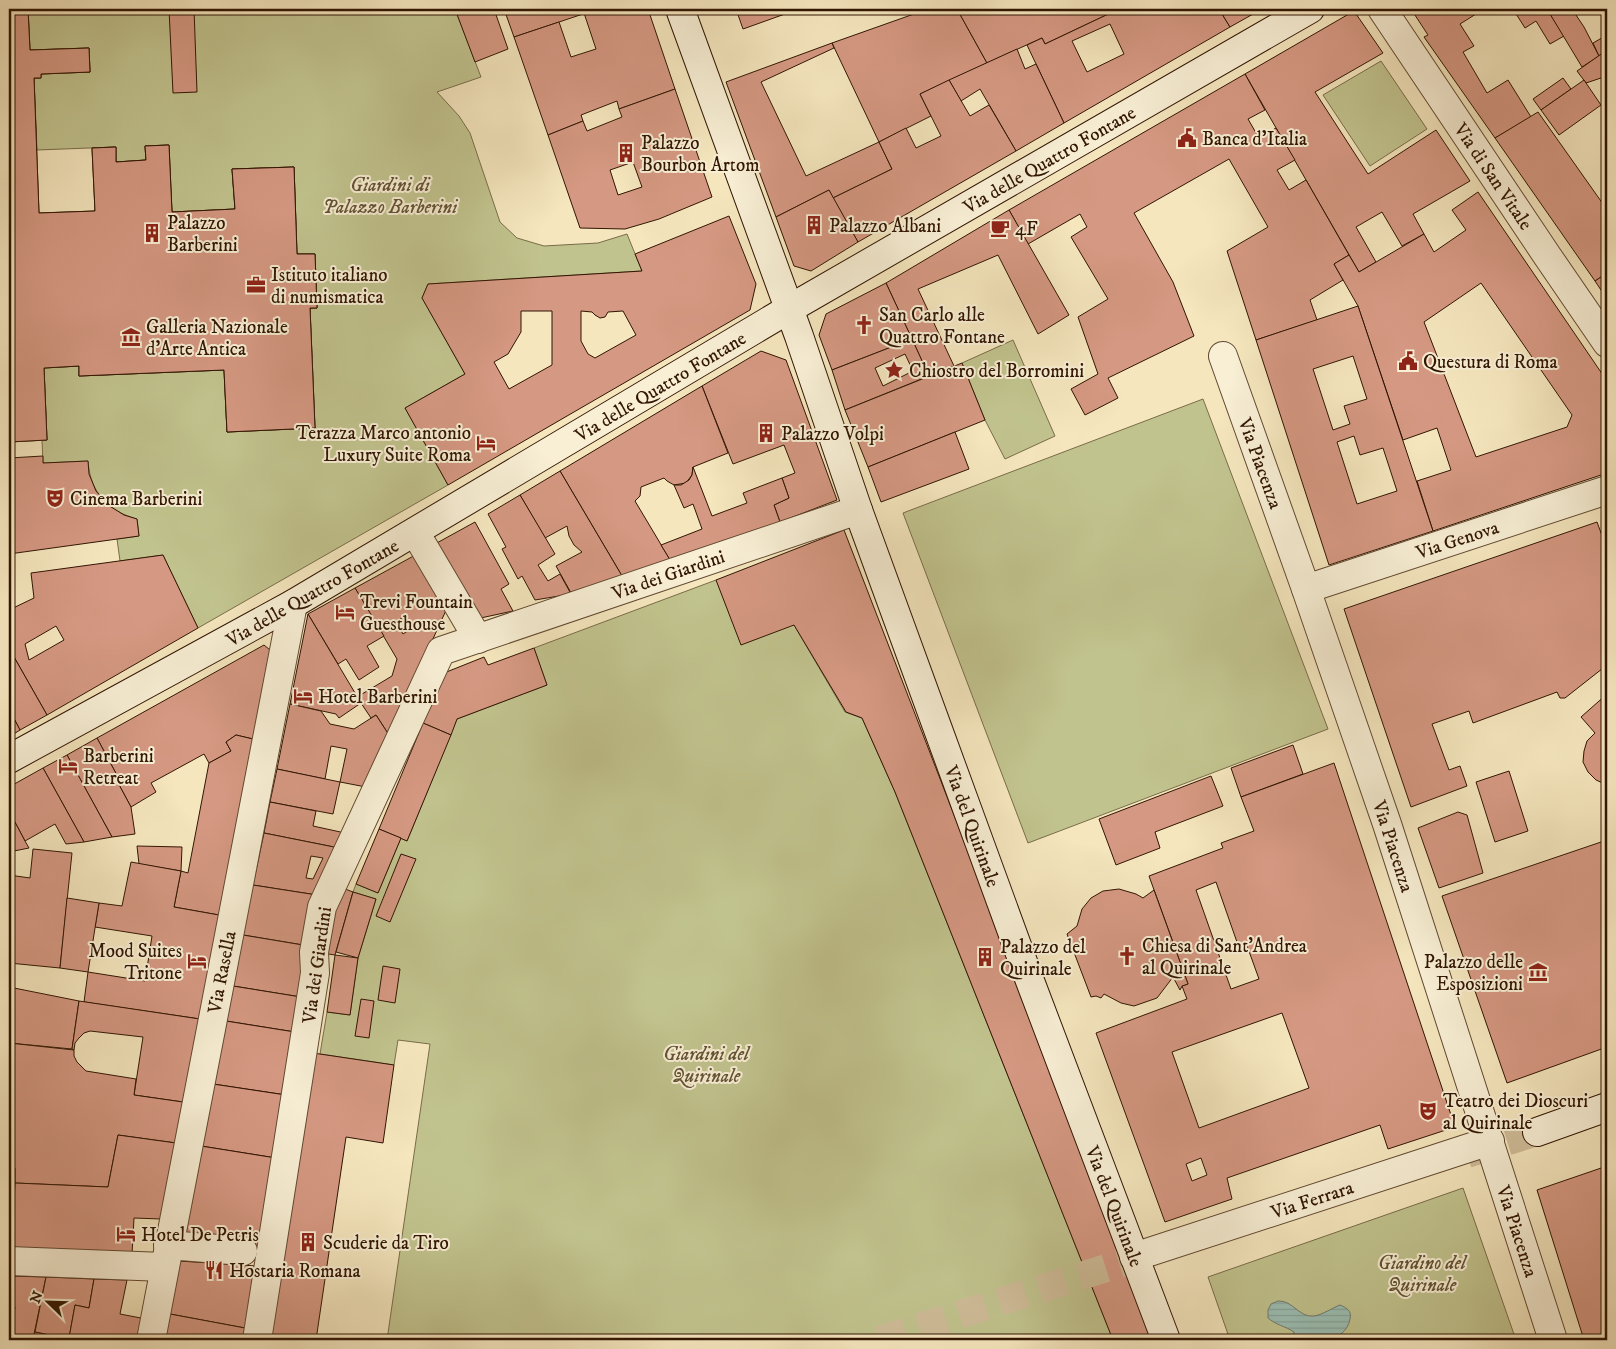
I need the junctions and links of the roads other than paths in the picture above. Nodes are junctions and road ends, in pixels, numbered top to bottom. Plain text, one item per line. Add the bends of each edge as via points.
1 (680, 9) edge
2 (1310, 9) edge
3 (1382, 9) edge
4 (789, 309) junction
5 (1607, 343) edge
6 (1223, 356) dead end
7 (1607, 490) edge
8 (858, 510) junction
9 (415, 532) junction
10 (1306, 589) junction
11 (293, 604) junction
12 (478, 639) junction
13 (9, 759) edge
14 (1607, 1107) edge
15 (1538, 1132) tunnel mouth
16 (1490, 1141) junction
17 (243, 1251) dead end
18 (166, 1256) junction
19 (1134, 1257) junction
20 (9, 1261) edge
21 (151, 1340) edge
22 (257, 1340) edge
23 (1166, 1340) edge
24 (1553, 1340) edge

1 - 4 street, Via del Quirinale
2 - 4 street, Via delle Quattro Fontane
3 - 5 street, Via di San Vitale
4 - 8 street, Via del Quirinale
4 - 9 street, Via delle Quattro Fontane
6 - 10 street, Via Piacenza
7 - 10 street, Via Genova
8 - 12 street, Via dei Giardini
8 - 19 street, Via del Quirinale via 1026,972
9 - 11 street, Via delle Quattro Fontane
9 - 12 street
10 - 16 street, Via Piacenza via 1390,833
11 - 13 street, Via delle Quattro Fontane
11 - 18 street, Via Rasella
12 - 22 street, Via dei Giardini via 441,651 322,907 314,952 315,974
14 - 15 street
16 - 19 street, Via Ferrara
16 - 24 street, Via Piacenza
17 - 18 street
18 - 20 street
18 - 21 street, Via Rasella
19 - 23 street, Via del Quirinale

